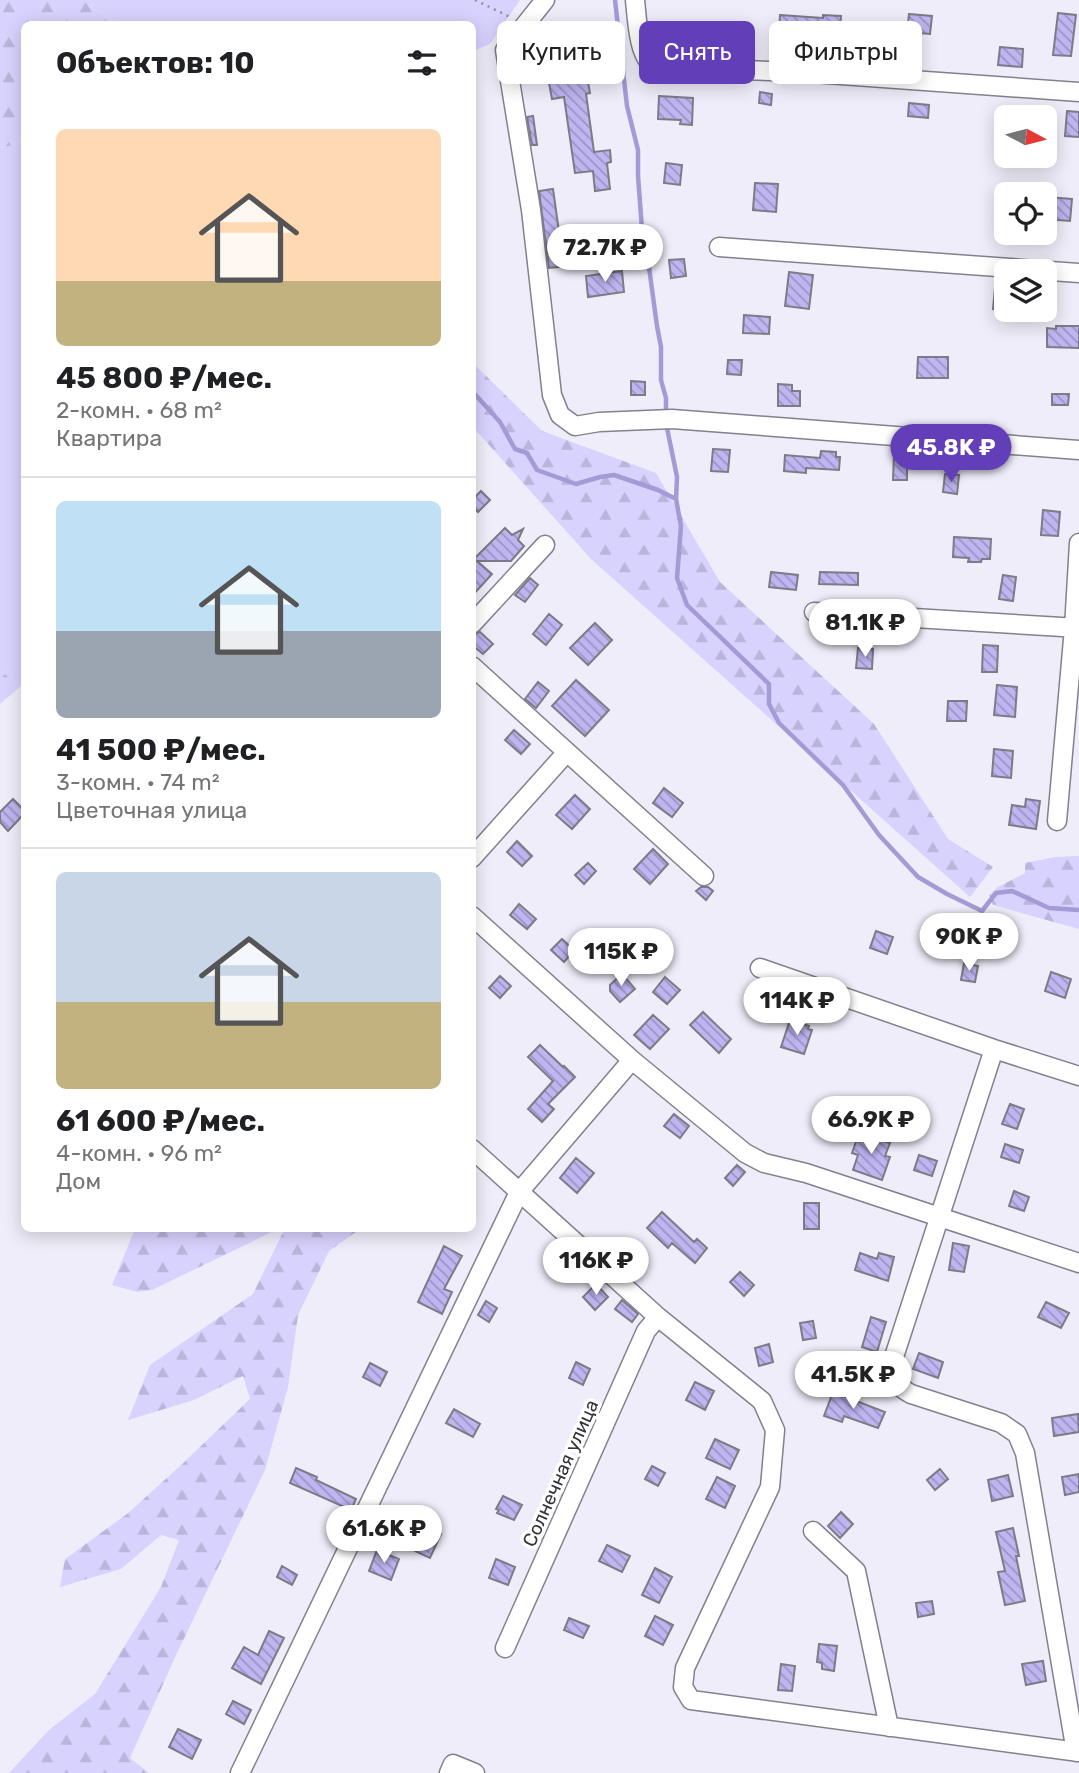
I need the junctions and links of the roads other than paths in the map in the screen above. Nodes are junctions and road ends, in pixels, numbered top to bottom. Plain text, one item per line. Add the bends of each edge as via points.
1 (545, 0) edge
2 (635, 0) edge
3 (1079, 92) edge
4 (719, 247) dead end
5 (994, 267) edge
6 (1057, 271) edge
7 (1079, 273) edge
8 (1079, 450) edge
9 (1079, 543) edge
10 (545, 545) dead end
11 (814, 612) dead end
12 (476, 620) edge
13 (1077, 628) edge
14 (476, 671) edge
15 (567, 752) junction
16 (1057, 821) dead end
17 (476, 854) edge
18 (704, 877) dead end
19 (476, 920) edge
20 (760, 968) dead end
21 (993, 1049) junction
22 (632, 1060) junction
23 (1079, 1076) edge
24 (476, 1153) edge
25 (519, 1192) junction
26 (940, 1218) junction
27 (1079, 1263) edge
28 (658, 1317) junction
29 (813, 1531) dead end
30 (505, 1648) dead end
31 (889, 1727) junction
32 (1078, 1752) edge
33 (240, 1773) edge
34 (449, 1773) edge
35 (475, 1773) edge

1 - 8 street via 505,50 531,210 552,395 559,415 575,426 664,419
2 - 3 street via 643,54 654,67 799,72
4 - 5 street
6 - 7 street
9 - 13 street
10 - 12 street
11 - 13 street
13 - 16 street
14 - 15 street
15 - 17 street
15 - 18 street
19 - 22 street
20 - 21 street
21 - 23 street
21 - 26 street
22 - 25 street
22 - 26 street via 745,1153 764,1163 806,1172
24 - 25 street
25 - 28 street
25 - 33 street
26 - 27 street
26 - 32 street via 892,1363 893,1376 900,1389 1000,1423 1017,1434 1025,1453
28 - 30 street, Солнечная улица via 646,1331
28 - 31 street via 762,1401 775,1430 770,1487 685,1668 683,1688 691,1700
29 - 31 street via 856,1571
31 - 32 street
34 - 35 street via 453,1764

